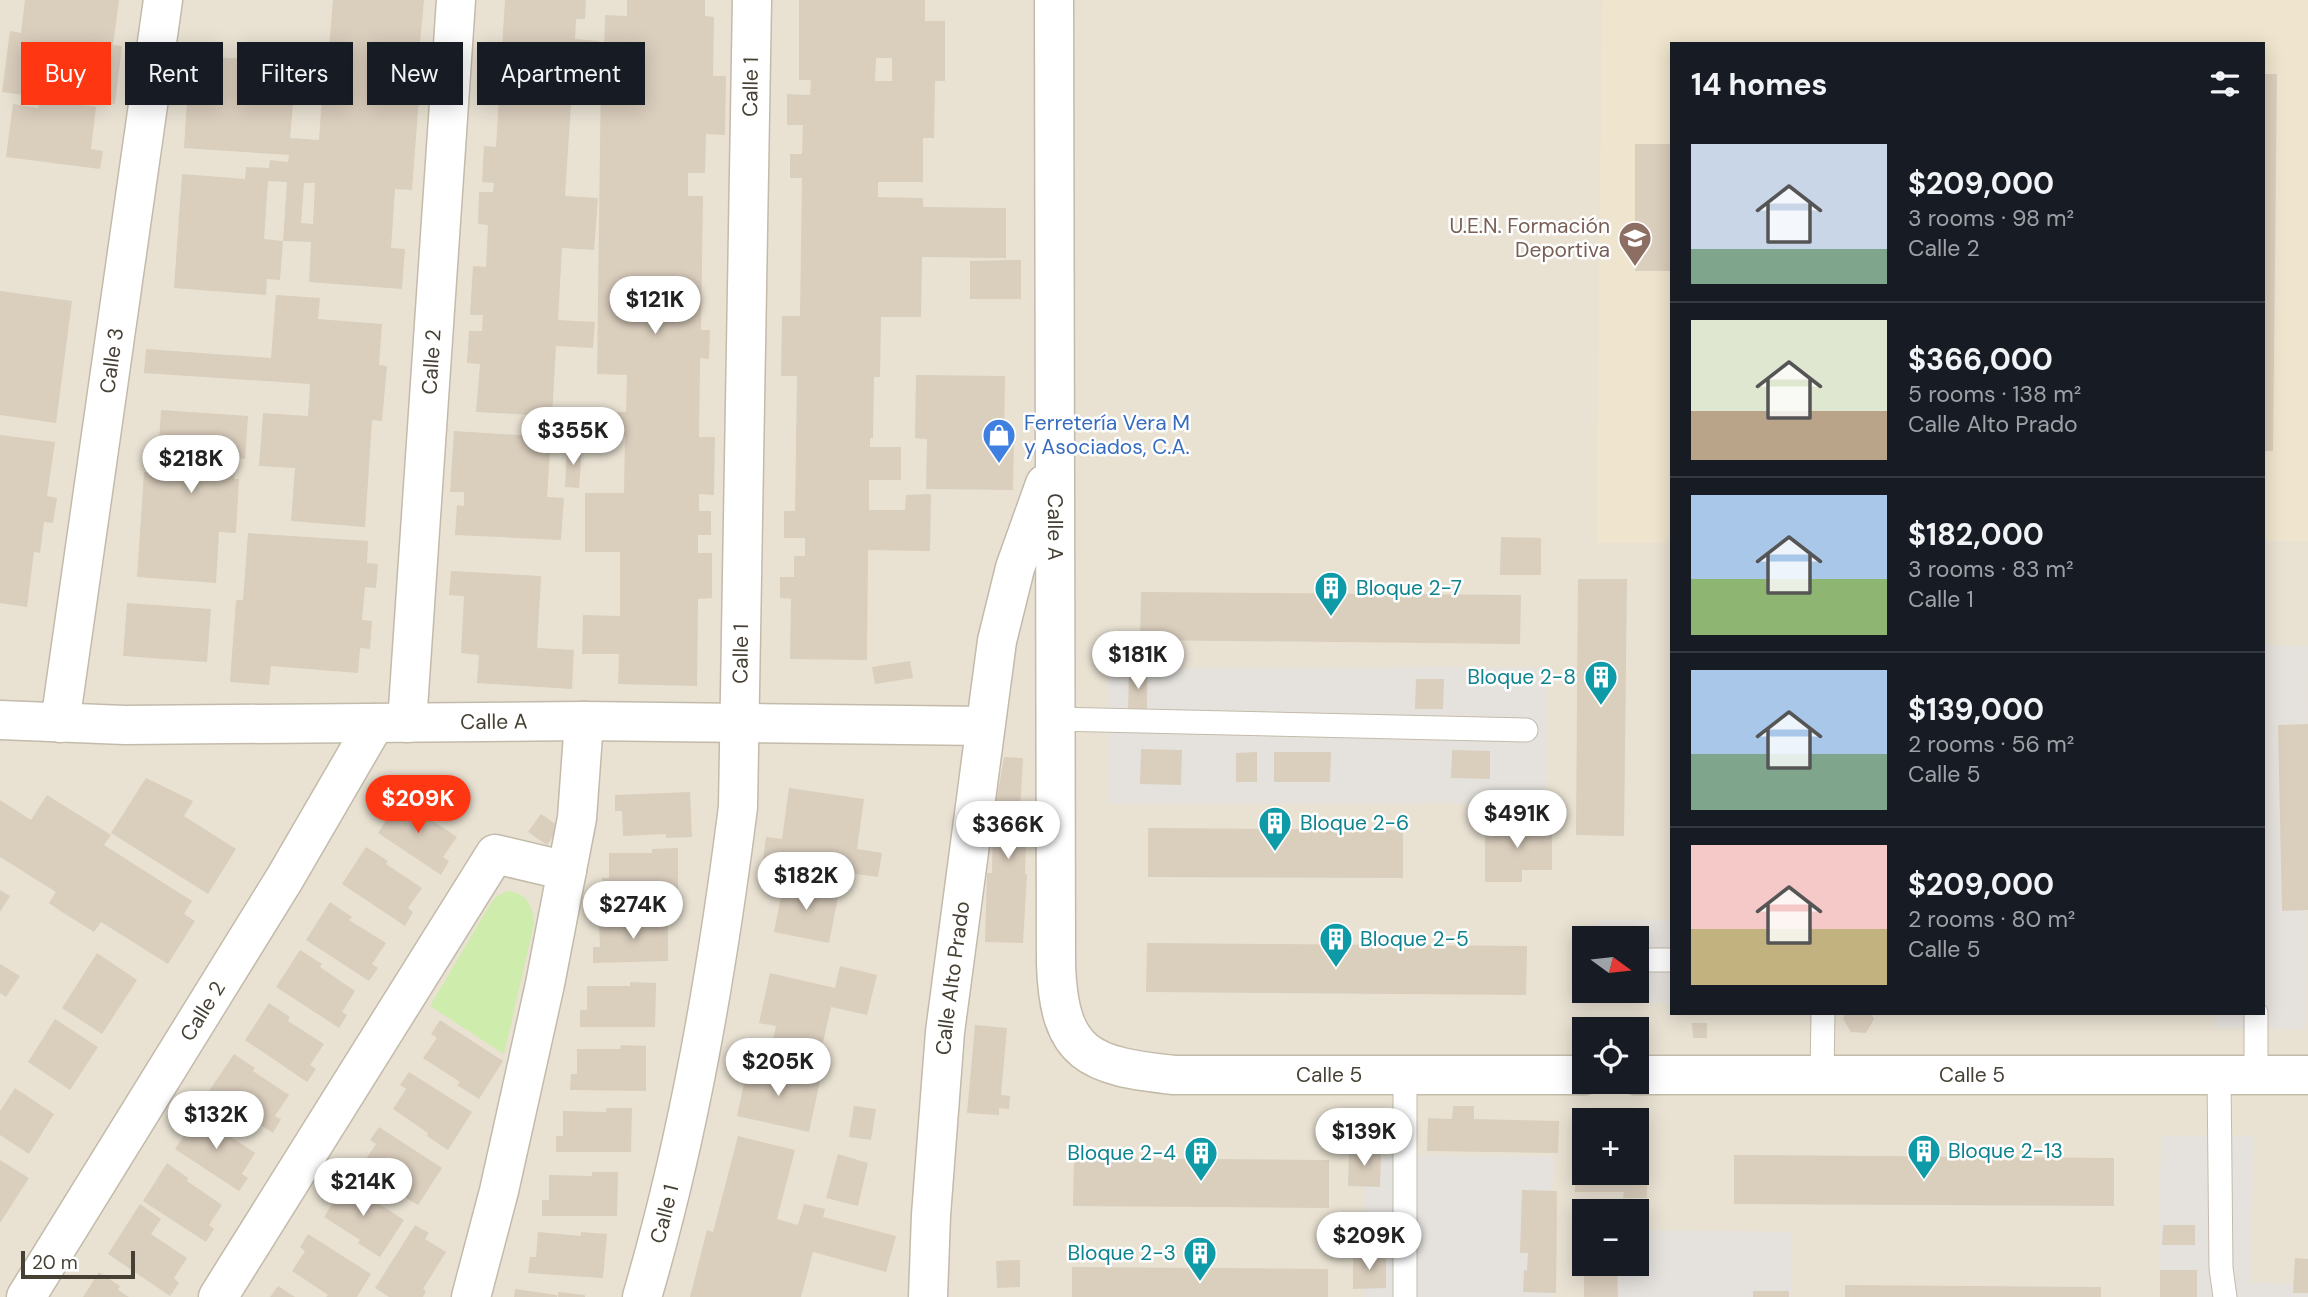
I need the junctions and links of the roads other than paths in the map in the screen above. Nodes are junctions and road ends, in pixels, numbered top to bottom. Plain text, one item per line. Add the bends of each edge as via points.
1 (163, 0) edge
2 (456, 0) edge
3 (752, 0) edge
4 (1054, 0) edge
5 (1054, 459) junction
6 (1055, 719) junction
7 (0, 720) edge
8 (584, 721) junction
9 (60, 723) junction
10 (391, 723) junction
11 (740, 723) junction
12 (985, 726) junction
13 (1526, 730) dead end
14 (567, 871) junction
15 (1649, 960) edge
16 (1670, 960) edge
17 (1823, 1015) edge
18 (2256, 1015) edge
19 (1081, 1049) joint
20 (1405, 1075) junction
21 (1572, 1075) edge
22 (1649, 1075) edge
23 (2219, 1075) junction
24 (2256, 1075) junction
25 (2308, 1075) edge
26 (1822, 1076) junction
27 (26, 1297) edge
28 (218, 1297) edge
29 (471, 1297) edge
30 (642, 1297) edge
31 (928, 1297) edge
32 (1405, 1297) edge
33 (2225, 1297) edge

1 - 9 street, Calle 3
2 - 10 street, Calle 2
3 - 11 street, Calle 1
4 - 5 street, Calle A
5 - 6 street, Calle A
5 - 12 street, Calle Alto Prado via 1015,568 997,641
6 - 13 lane
6 - 19 street, Calle A via 1057,998 1069,1032
7 - 9 street, Calle A
8 - 10 street, Calle A
8 - 11 street, Calle A
8 - 14 street via 577,818
9 - 10 street, Calle A
10 - 27 street, Calle 2 via 285,878
11 - 12 street, Calle A
11 - 30 street, Calle 1 via 738,807 702,1048
12 - 31 street, Calle Alto Prado via 945,1032
14 - 28 street via 495,853
14 - 29 street via 502,1178
15 - 16 lane
17 - 26 lane
18 - 24 lane
19 - 20 street, Calle 5 via 1103,1063 1174,1075
20 - 21 street, Calle 5
20 - 32 lane
22 - 26 street, Calle 5
23 - 24 street, Calle 5
23 - 26 street, Calle 5
23 - 33 lane
24 - 25 street, Calle 5

